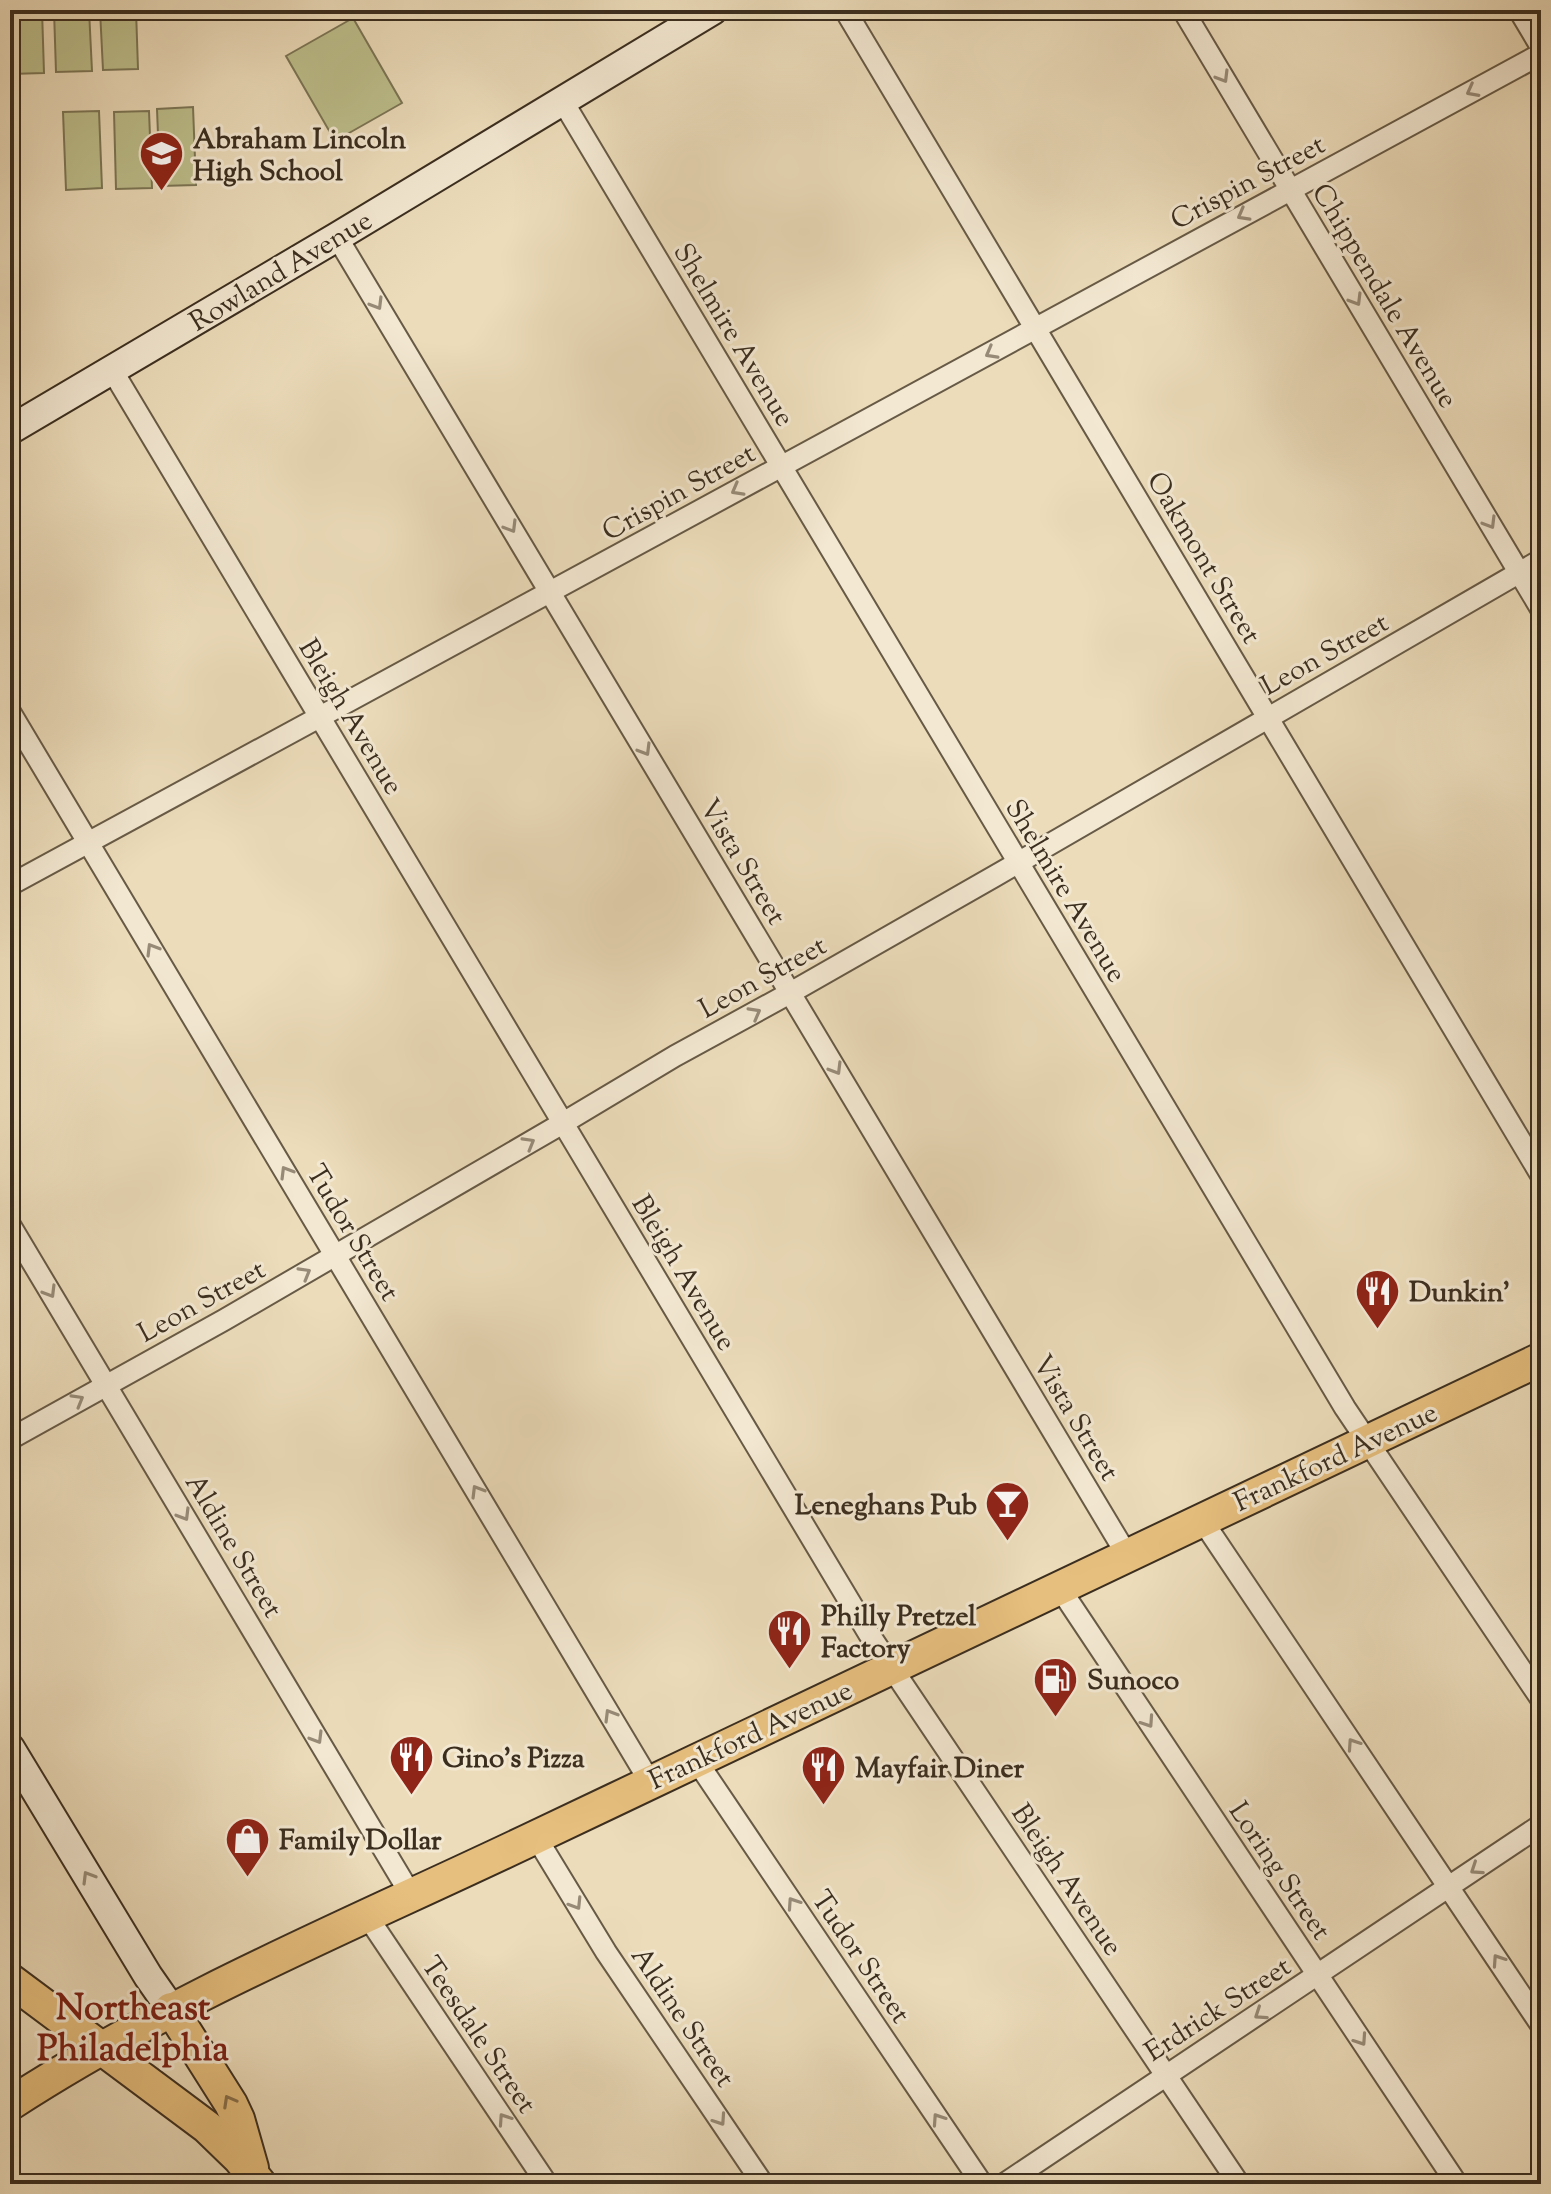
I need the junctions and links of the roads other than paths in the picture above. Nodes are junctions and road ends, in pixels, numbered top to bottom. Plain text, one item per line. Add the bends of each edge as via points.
1 (713, 10) edge
2 (845, 10) edge
3 (1183, 10) edge
4 (1519, 10) edge
5 (1541, 47) edge
6 (1541, 54) edge
7 (562, 100) junction
8 (1290, 189) junction
9 (337, 237) junction
10 (1036, 329) junction
11 (112, 370) junction
12 (10, 430) edge
13 (781, 466) junction
14 (1541, 560) edge
15 (1519, 573) junction
16 (550, 592) junction
17 (1541, 609) edge
18 (10, 712) edge
19 (320, 716) junction
20 (1268, 717) junction
21 (88, 843) junction
22 (1018, 862) junction
23 (10, 885) edge
24 (790, 993) junction
25 (563, 1123) junction
26 (1541, 1175) edge
27 (10, 1225) edge
28 (335, 1255) junction
29 (1541, 1359) edge
30 (105, 1385) junction
31 (10, 1439) edge
32 (1367, 1441) junction
33 (1202, 1520) junction
34 (1127, 1555) junction
35 (1059, 1587) junction
36 (891, 1667) junction
37 (1541, 1699) edge
38 (10, 1748) edge
39 (696, 1760) junction
40 (650, 1782) junction
41 (1541, 1825) edge
42 (536, 1837) junction
43 (1449, 1887) junction
44 (411, 1895) junction
45 (367, 1916) junction
46 (1317, 1975) junction
47 (10, 1980) edge
48 (171, 2009) junction
49 (1541, 2025) edge
50 (101, 2047) junction
51 (1166, 2075) junction
52 (10, 2104) edge
53 (257, 2180) edge
54 (547, 2184) edge
55 (763, 2184) edge
56 (982, 2184) edge
57 (1004, 2184) edge
58 (1239, 2184) edge
59 (1457, 2184) edge

1 - 7 street, Rowland Avenue
2 - 10 street, Oakmont Street
3 -> 8 street, Chippendale Avenue
4 - 5 street
6 -> 8 street, Crispin Street
7 - 9 street, Rowland Avenue
7 - 13 street, Shelmire Avenue
8 -> 10 street, Crispin Street
8 -> 15 street, Chippendale Avenue
9 - 11 street, Rowland Avenue
9 -> 16 street, Vista Street
10 -> 13 street, Crispin Street
10 - 20 street, Oakmont Street
11 - 12 street, Rowland Avenue
11 - 19 street, Bleigh Avenue
13 -> 16 street, Crispin Street
13 - 22 street, Shelmire Avenue
14 - 15 street, Leon Street
15 - 17 street, Chippendale Avenue
15 - 20 street, Leon Street
16 - 19 street, Crispin Street
16 -> 24 street, Vista Street
18 - 21 street, Tudor Street
19 - 21 street, Crispin Street
19 - 25 street, Bleigh Avenue
20 - 22 street, Leon Street
20 - 26 street, Oakmont Street
21 - 23 street, Crispin Street
28 -> 21 street, Tudor Street
22 - 24 street, Leon Street
22 - 32 street, Shelmire Avenue
25 -> 24 street, Leon Street
24 -> 34 street, Vista Street
28 -> 25 street, Leon Street
25 - 36 street, Bleigh Avenue
27 -> 30 street, Aldine Street
30 -> 28 street, Leon Street
40 -> 28 street, Tudor Street
29 - 32 main road, Frankford Avenue
31 -> 30 street, Leon Street
30 -> 44 street, Aldine Street
32 - 33 main road, Frankford Avenue
32 - 37 street, Shelmire Avenue
33 - 34 main road, Frankford Avenue
43 -> 33 street
34 - 35 main road, Frankford Avenue
35 - 36 main road, Frankford Avenue
35 -> 46 street, Loring Street
36 - 39 main road, Frankford Avenue
36 - 51 street, Bleigh Avenue
48 -> 38 street
39 - 40 main road, Frankford Avenue
56 -> 39 street, Tudor Street
40 - 42 main road, Frankford Avenue
41 -> 43 street, Erdrick Street
42 - 44 main road, Frankford Avenue
42 -> 55 street, Aldine Street via 606,1952
43 - 46 street, Erdrick Street
49 -> 43 street
44 - 45 main road, Frankford Avenue
45 - 48 main road, Frankford Avenue
54 -> 45 street, Teesdale Street
46 -> 51 street, Erdrick Street
46 -> 59 street, Loring Street
47 - 50 main road
48 - 50 main road, Frankford Avenue
53 -> 48 main road via 231,2104
50 - 52 main road, Frankford Avenue
50 - 53 main road via 207,2127
51 - 57 street, Erdrick Street
51 - 58 street, Bleigh Avenue

